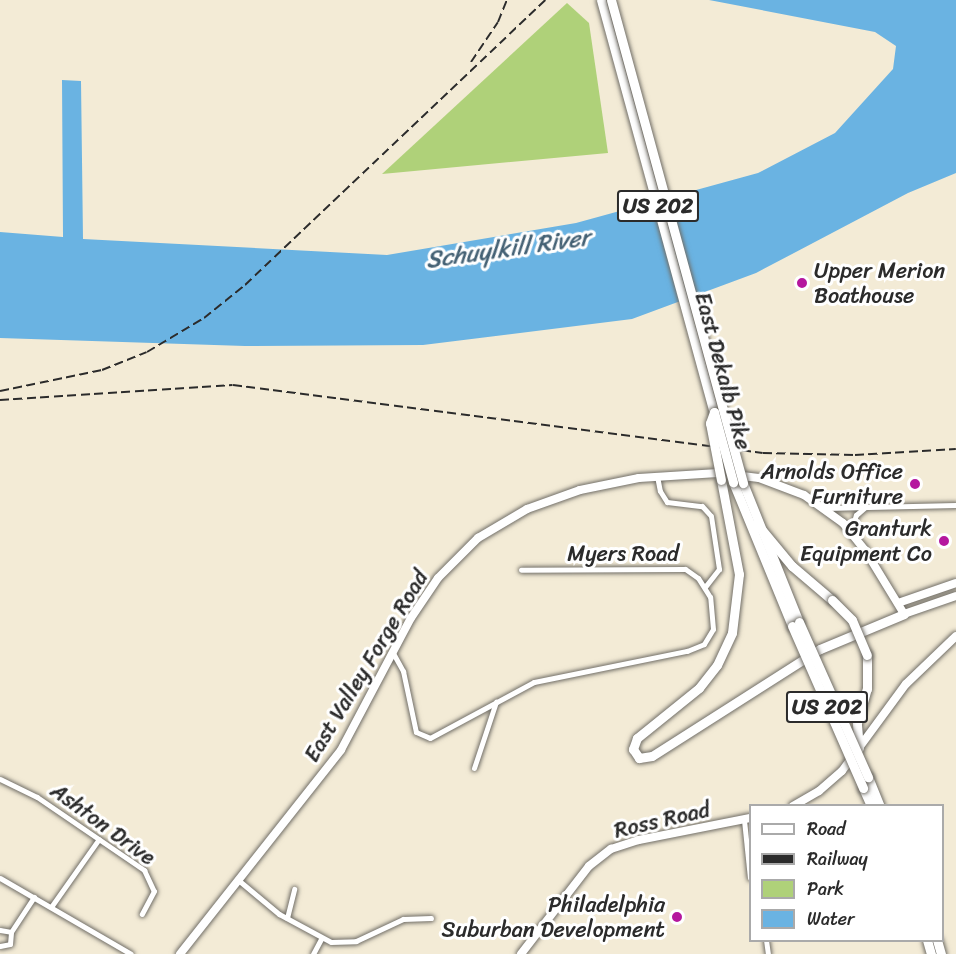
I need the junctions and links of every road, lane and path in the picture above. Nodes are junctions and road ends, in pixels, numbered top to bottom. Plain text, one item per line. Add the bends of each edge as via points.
1 (601, 0) edge
2 (611, 0) edge
3 (714, 412) junction
4 (657, 476) junction
5 (738, 482) junction
6 (956, 505) edge
7 (865, 507) junction
8 (825, 508) junction
9 (757, 524) junction
10 (851, 531) junction
11 (521, 570) dead end
12 (956, 583) edge
13 (705, 587) junction
14 (956, 596) edge
15 (898, 603) junction
16 (904, 614) junction
17 (795, 624) junction
18 (956, 636) edge
19 (393, 652) junction
20 (496, 702) junction
21 (859, 747) junction
22 (474, 768) dead end
23 (0, 779) edge
24 (796, 804) edge
25 (870, 804) edge
26 (879, 804) edge
27 (747, 819) edge
28 (99, 839) junction
29 (749, 858) edge
30 (0, 878) edge
31 (237, 879) junction
32 (294, 889) dead end
33 (34, 897) junction
34 (51, 907) junction
35 (142, 914) dead end
36 (287, 918) junction
37 (431, 918) dead end
38 (0, 930) edge
39 (11, 932) junction
40 (321, 939) junction
41 (0, 946) edge
42 (130, 954) edge
43 (180, 954) edge
44 (313, 954) edge
45 (521, 954) edge

1 - 3 highway, East Dekalb Pike / US 202
2 - 5 highway, East Dekalb Pike, bridge
3 - 5 highway, East Dekalb Pike / US 202, bridge
3 - 16 highway, bridge via 710,423 738,574 732,633 717,665 699,688 635,741 633,749 639,758 652,756 820,649
4 - 8 main road, East Valley Forge Road via 718,473 759,478 794,490
4 - 13 street, Myers Road via 667,502 702,506 711,516 719,569
4 - 19 main road, East Valley Forge Road via 557,497 487,532 438,578
5 - 9 highway, East Dekalb Pike
5 - 17 highway, East Dekalb Pike / US 202
6 - 7 street
7 - 8 street
7 - 10 street via 856,515
8 - 10 main road, East Valley Forge Road
9 - 17 highway, East Dekalb Pike
9 - 21 highway, bridge via 785,559 852,620 867,655 867,689 857,723
10 - 15 main road, East Valley Forge Road
11 - 13 street, Myers Road via 676,568 692,572
12 - 15 main road
13 - 20 street via 715,619 709,638 697,648 549,677
14 - 16 main road
15 - 16 main road, East Valley Forge Road
17 - 25 highway, East Dekalb Pike / US 202, bridge
17 - 26 highway, East Dekalb Pike, bridge
18 - 21 main road via 906,684
19 - 20 street via 404,671 415,729 422,737 448,731
19 - 31 main road, East Valley Forge Road via 349,736 321,777
20 - 22 street
21 - 24 main road via 831,781
23 - 28 street, Ashton Drive via 37,797
27 - 29 street
27 - 45 main road, Ross Road via 611,849 589,866
28 - 34 street
28 - 35 street, Ashton Drive via 150,876 154,891
30 - 33 street
31 - 36 street
31 - 43 main road, East Valley Forge Road
32 - 36 street
33 - 34 street
33 - 39 street
34 - 42 street
36 - 40 street
37 - 40 street via 393,922 356,941 336,943
38 - 39 street
39 - 41 street via 10,944
40 - 44 street

